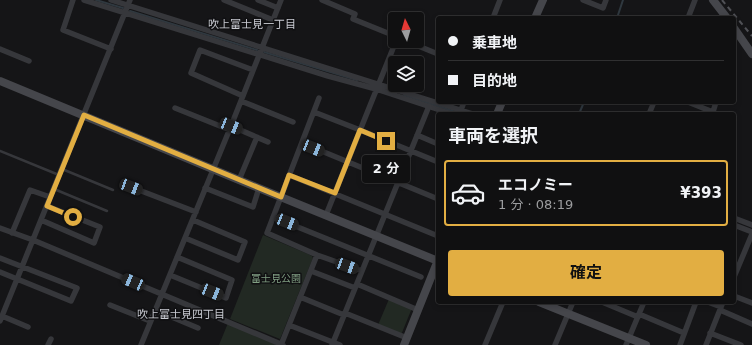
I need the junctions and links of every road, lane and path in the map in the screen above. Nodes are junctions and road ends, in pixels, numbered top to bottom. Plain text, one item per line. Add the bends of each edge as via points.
1 (73, 0) edge
2 (84, 0) edge
3 (111, 0) edge
4 (224, 0) edge
5 (258, 0) edge
6 (281, 0) edge
7 (322, 0) edge
8 (500, 0) edge
9 (543, 0) edge
10 (583, 0) edge
11 (606, 0) edge
12 (695, 0) edge
13 (713, 0) edge
14 (129, 3) edge
15 (278, 8) junction
16 (125, 13) junction
17 (494, 16) edge
18 (537, 16) edge
19 (689, 16) edge
20 (725, 16) edge
21 (273, 20) junction
22 (736, 31) edge
23 (388, 33) edge
24 (262, 48) junction
25 (393, 48) edge
26 (423, 48) edge
27 (0, 49) edge
28 (111, 49) junction
29 (436, 53) edge
30 (259, 54) junction
31 (752, 54) edge
32 (29, 61) dead end
33 (253, 70) junction
34 (0, 81) edge
35 (377, 86) junction
36 (242, 98) junction
37 (319, 98) dead end
38 (436, 102) edge
39 (442, 104) edge
40 (463, 104) edge
41 (693, 104) edge
42 (429, 106) junction
43 (175, 108) dead end
44 (461, 110) junction
45 (314, 112) junction
46 (446, 112) edge
47 (468, 112) edge
48 (713, 112) edge
49 (84, 115) junction
50 (293, 122) dead end
51 (231, 128) junction
52 (360, 130) junction
53 (417, 136) junction
54 (257, 137) junction
55 (268, 142) dead end
56 (302, 143) junction
57 (436, 143) edge
58 (0, 151) edge
59 (411, 151) junction
60 (436, 161) edge
61 (347, 162) junction
62 (213, 169) junction
63 (61, 172) junction
64 (289, 175) junction
65 (239, 180) junction
66 (398, 183) junction
67 (131, 187) dead end
68 (205, 188) junction
69 (259, 188) junction
70 (54, 189) junction
71 (113, 190) dead end
72 (335, 193) junction
73 (50, 197) junction
74 (281, 197) junction
75 (436, 198) edge
76 (47, 206) junction
77 (107, 211) dead end
78 (196, 212) junction
79 (326, 215) junction
80 (385, 215) junction
81 (273, 217) junction
82 (736, 219) edge
83 (41, 220) junction
84 (193, 220) junction
85 (752, 225) edge
86 (736, 226) edge
87 (0, 228) edge
88 (12, 233) junction
89 (752, 233) edge
90 (436, 235) edge
91 (376, 236) junction
92 (185, 238) junction
93 (33, 240) junction
94 (317, 255) junction
95 (368, 256) junction
96 (177, 257) junction
97 (0, 258) edge
98 (436, 259) edge
99 (436, 265) edge
100 (22, 266) junction
101 (311, 271) junction
102 (362, 271) junction
103 (0, 272) edge
104 (736, 272) edge
105 (170, 275) junction
106 (421, 277) dead end
107 (17, 279) junction
108 (356, 286) junction
109 (162, 294) junction
110 (300, 297) junction
111 (736, 297) edge
112 (0, 302) edge
113 (752, 303) edge
114 (7, 304) junction
115 (501, 304) edge
116 (545, 304) edge
117 (572, 304) edge
118 (608, 304) edge
119 (643, 304) edge
120 (695, 304) edge
121 (110, 305) dead end
122 (722, 306) edge
123 (155, 310) junction
124 (418, 310) junction
125 (344, 314) junction
126 (568, 314) junction
127 (638, 315) junction
128 (1, 318) edge
129 (150, 321) junction
130 (752, 324) edge
131 (289, 325) junction
132 (28, 327) dead end
133 (198, 328) dead end
134 (710, 332) junction
135 (684, 333) junction
136 (50, 339) dead end
137 (405, 341) edge
138 (628, 341) edge
139 (332, 344) edge
140 (48, 345) edge
141 (141, 345) edge
142 (282, 345) edge
143 (340, 345) edge
144 (485, 345) edge
145 (555, 345) edge
146 (646, 345) edge
147 (680, 345) edge
148 (706, 345) edge
149 (741, 345) edge

1 - 28 street via 63,30
2 - 16 street
3 - 14 street
4 - 21 street
5 - 15 street
6 - 15 street
7 - 23 street via 355,14 353,19
8 - 17 street
9 - 18 street
10 - 11 street via 603,8
12 - 19 street
13 - 20 street
14 - 16 street
14 - 24 street
15 - 21 street
16 - 28 street
16 - 30 street
21 - 24 street
22 - 31 street
24 - 30 street
24 - 35 street
25 - 35 street
26 - 29 street
27 - 32 street
28 - 49 street
30 - 33 street
30 - 35 street via 328,76
33 - 36 street
33 - 36 street via 200,50 191,73
34 - 49 street
35 - 38 street
35 - 42 street
35 - 52 street
36 - 50 street
36 - 51 street
37 - 45 street
39 - 44 street
40 - 44 street
41 - 48 street
42 - 46 street
42 - 53 street
43 - 51 street
44 - 47 street
45 - 52 street
45 - 56 street
49 - 62 street
49 - 63 street
51 - 54 street
51 - 62 street
52 - 59 street
52 - 61 street
53 - 57 street
53 - 59 street
54 - 55 street
54 - 65 street
56 - 61 street
56 - 64 street
58 - 63 lane
59 - 60 street
59 - 66 street
61 - 66 street
61 - 72 street
62 - 65 street
62 - 68 street
63 - 70 street
63 - 71 lane
64 - 72 street
64 - 74 street
65 - 69 street
66 - 75 street
66 - 80 street
67 - 78 street
68 - 69 street via 253,207
68 - 78 street
69 - 74 street
70 - 73 street
70 - 77 lane
72 - 79 street
72 - 80 street
73 - 76 street
73 - 88 street via 30,190
74 - 79 street
74 - 81 street
76 - 83 street
76 - 83 street via 100,228 94,243
78 - 84 street
79 - 91 street
80 - 90 street
80 - 91 street
81 - 94 street via 267,233
81 - 95 street
82 - 85 street
83 - 93 street
84 - 92 street
84 - 92 street via 245,242 238,260
86 - 89 street
87 - 88 street
88 - 93 street
89 - 104 street
91 - 95 street
91 - 98 street
92 - 96 street
93 - 100 street
93 - 109 street
94 - 101 street
94 - 102 street
95 - 102 street
95 - 106 street
96 - 105 street
96 - 105 street via 232,280 226,298
97 - 100 street
99 - 124 street
100 - 107 street
100 - 107 street via 77,288 71,301
101 - 108 street
101 - 110 street
102 - 108 street
103 - 107 street
105 - 109 street
107 - 114 street
108 - 124 street
108 - 125 street
109 - 123 street
109 - 142 street
110 - 125 street
110 - 131 street
111 - 113 street
112 - 114 street
114 - 128 street
115 - 144 street
116 - 126 street
117 - 126 street
118 - 127 street
119 - 127 street
120 - 135 street
121 - 129 street
122 - 130 street
122 - 134 street
123 - 129 street
123 - 133 street
124 - 137 street
125 - 137 street
125 - 139 street
126 - 138 street
126 - 145 street
127 - 135 street
127 - 138 street
128 - 132 street
129 - 141 street
131 - 139 street
131 - 142 street
134 - 148 street
134 - 149 street
135 - 147 street
136 - 140 street
138 - 146 street
139 - 143 street

